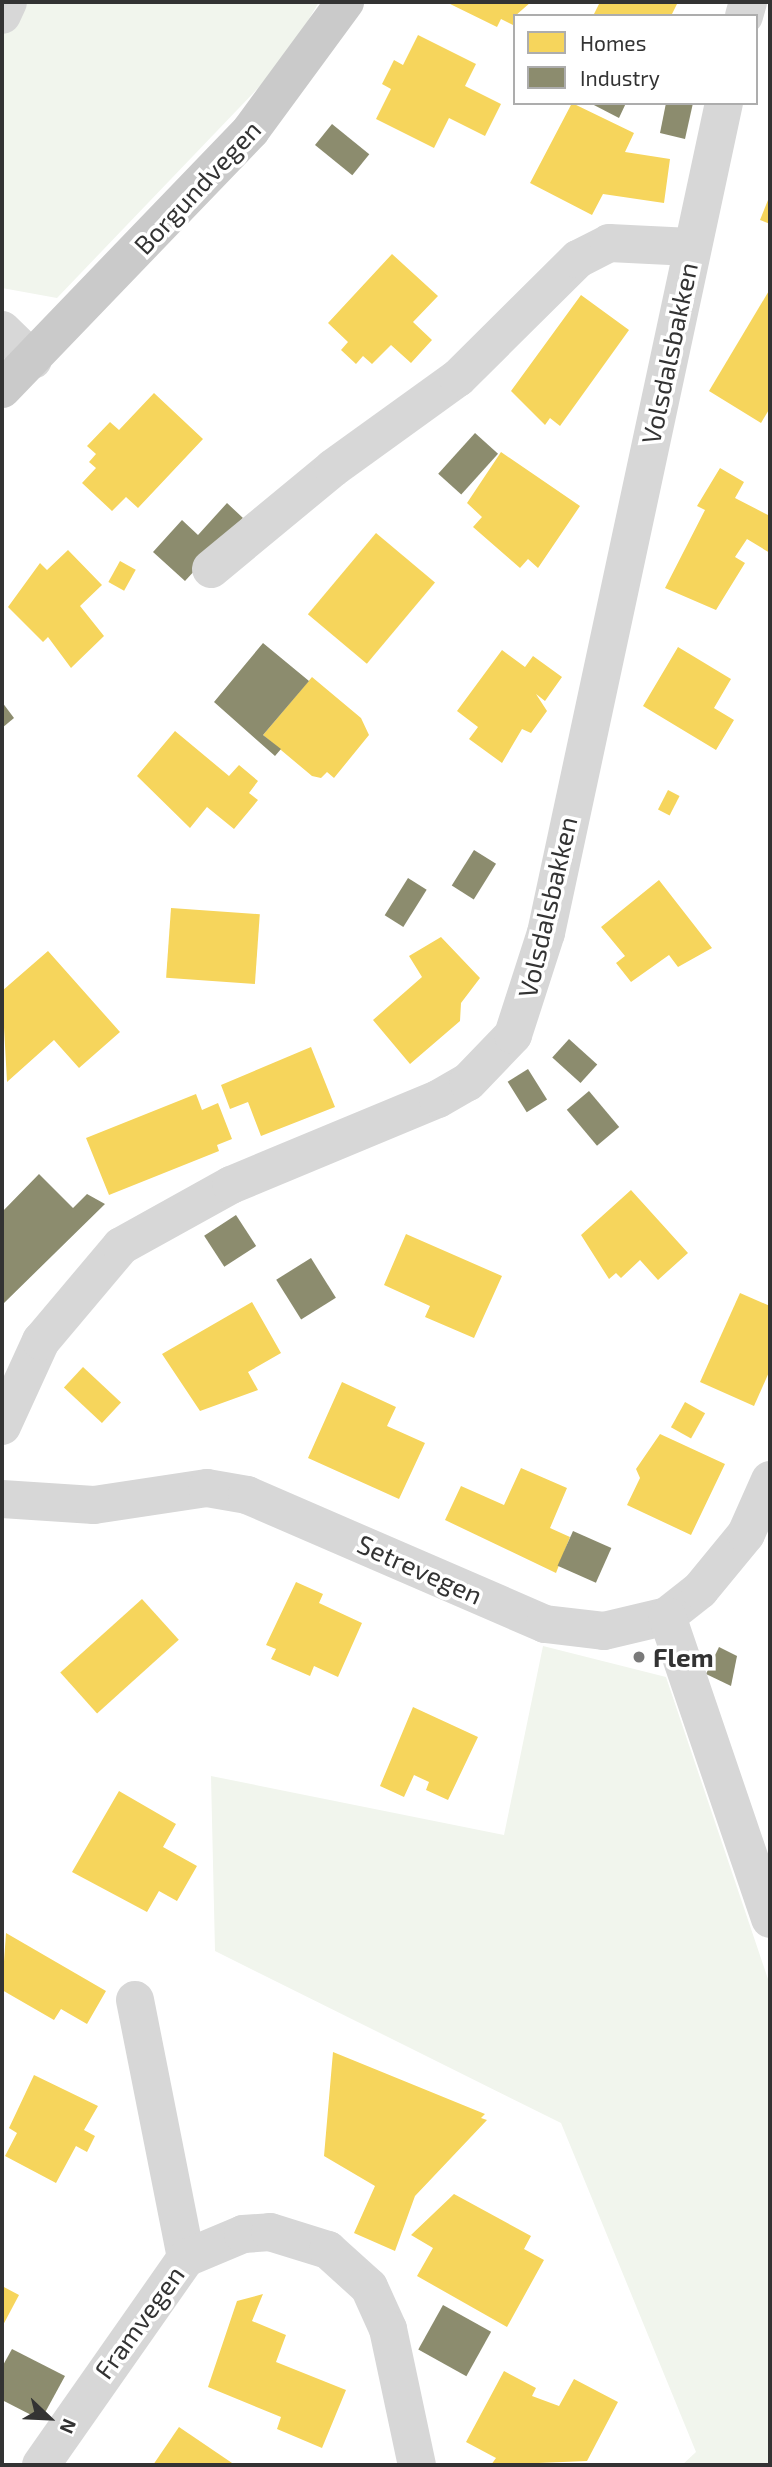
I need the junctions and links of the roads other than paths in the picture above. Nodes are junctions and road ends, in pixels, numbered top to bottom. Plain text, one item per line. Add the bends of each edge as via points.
1 (8, 2) edge
2 (345, 2) edge
3 (2, 15) edge
4 (724, 105) edge
5 (691, 247) junction
6 (2, 330) edge
7 (33, 360) junction
8 (2, 389) edge
9 (212, 569) dead end
10 (2, 1426) edge
11 (770, 1480) edge
12 (2, 1499) edge
13 (667, 1616) junction
14 (770, 1919) edge
15 (135, 2000) dead end
16 (186, 2258) junction
17 (40, 2465) edge
18 (417, 2465) edge

1 - 3 street
2 - 7 main road, Borgundvegen via 251,130
4 - 5 street, Volsdalsbakken
5 - 9 street, Volsdalsbakken via 609,243 578,259 458,378 333,468
5 - 10 street, Volsdalsbakken via 546,933 513,1035 468,1082 438,1099 231,1185 121,1246 41,1340
6 - 7 street
7 - 8 main road, Borgundvegen
11 - 13 street, Setrevegen via 746,1534 701,1590
12 - 13 street, Setrevegen via 94,1505 207,1488 290,1509 545,1624 604,1632
13 - 14 street
15 - 16 street, Framvegen
16 - 17 street, Framvegen
16 - 18 street via 243,2234 270,2232 328,2250 354,2267 388,2329

